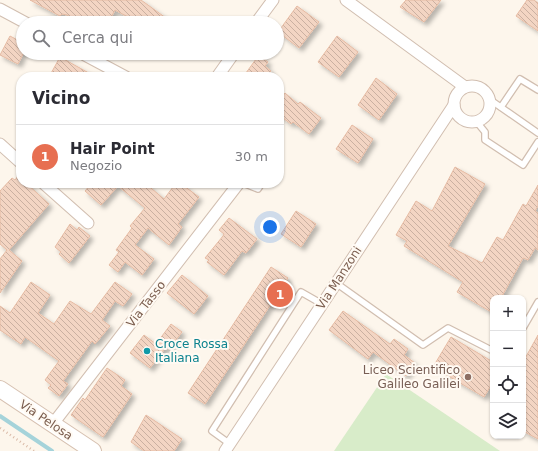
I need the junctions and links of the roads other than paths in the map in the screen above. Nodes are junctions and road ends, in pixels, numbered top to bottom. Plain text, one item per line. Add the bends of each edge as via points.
1 (273, 0) edge
2 (346, 0) edge
3 (0, 9) edge
4 (261, 16) edge
5 (16, 18) edge
6 (94, 60) edge
7 (229, 60) edge
8 (117, 72) edge
9 (221, 72) edge
10 (465, 87) junction
11 (538, 90) edge
12 (489, 99) junction
13 (454, 105) junction
14 (502, 108) junction
15 (471, 121) junction
16 (441, 124) junction
17 (538, 133) edge
18 (538, 142) edge
19 (0, 144) edge
20 (16, 158) edge
21 (49, 188) edge
22 (235, 188) edge
23 (88, 223) dead end
24 (336, 283) junction
25 (538, 302) edge
26 (322, 304) junction
27 (526, 323) edge
28 (490, 350) edge
29 (0, 389) edge
30 (52, 424) junction
31 (228, 447) edge
32 (93, 451) edge

1 - 4 street
2 - 10 street
3 - 5 street
6 - 8 street
7 - 9 street
10 - 12 street via 482,89
10 - 13 street via 456,94
11 - 14 lane via 520,79
12 - 14 lane
12 - 15 street via 489,110 481,119
13 - 15 street via 457,115
13 - 16 street, Via Manzoni
14 - 17 lane
15 - 16 street
15 - 18 lane via 485,132 486,140 524,165
16 - 24 street, Via Manzoni
19 - 20 street
21 - 23 street
22 - 30 street, Via Tasso
24 - 26 street, Via Manzoni
24 - 28 lane via 423,345 448,328
25 - 27 lane
26 - 31 street, Via Manzoni
26 - 31 lane via 301,292 212,431
29 - 30 main road, Via Pelosa
30 - 32 main road, Via Pelosa

